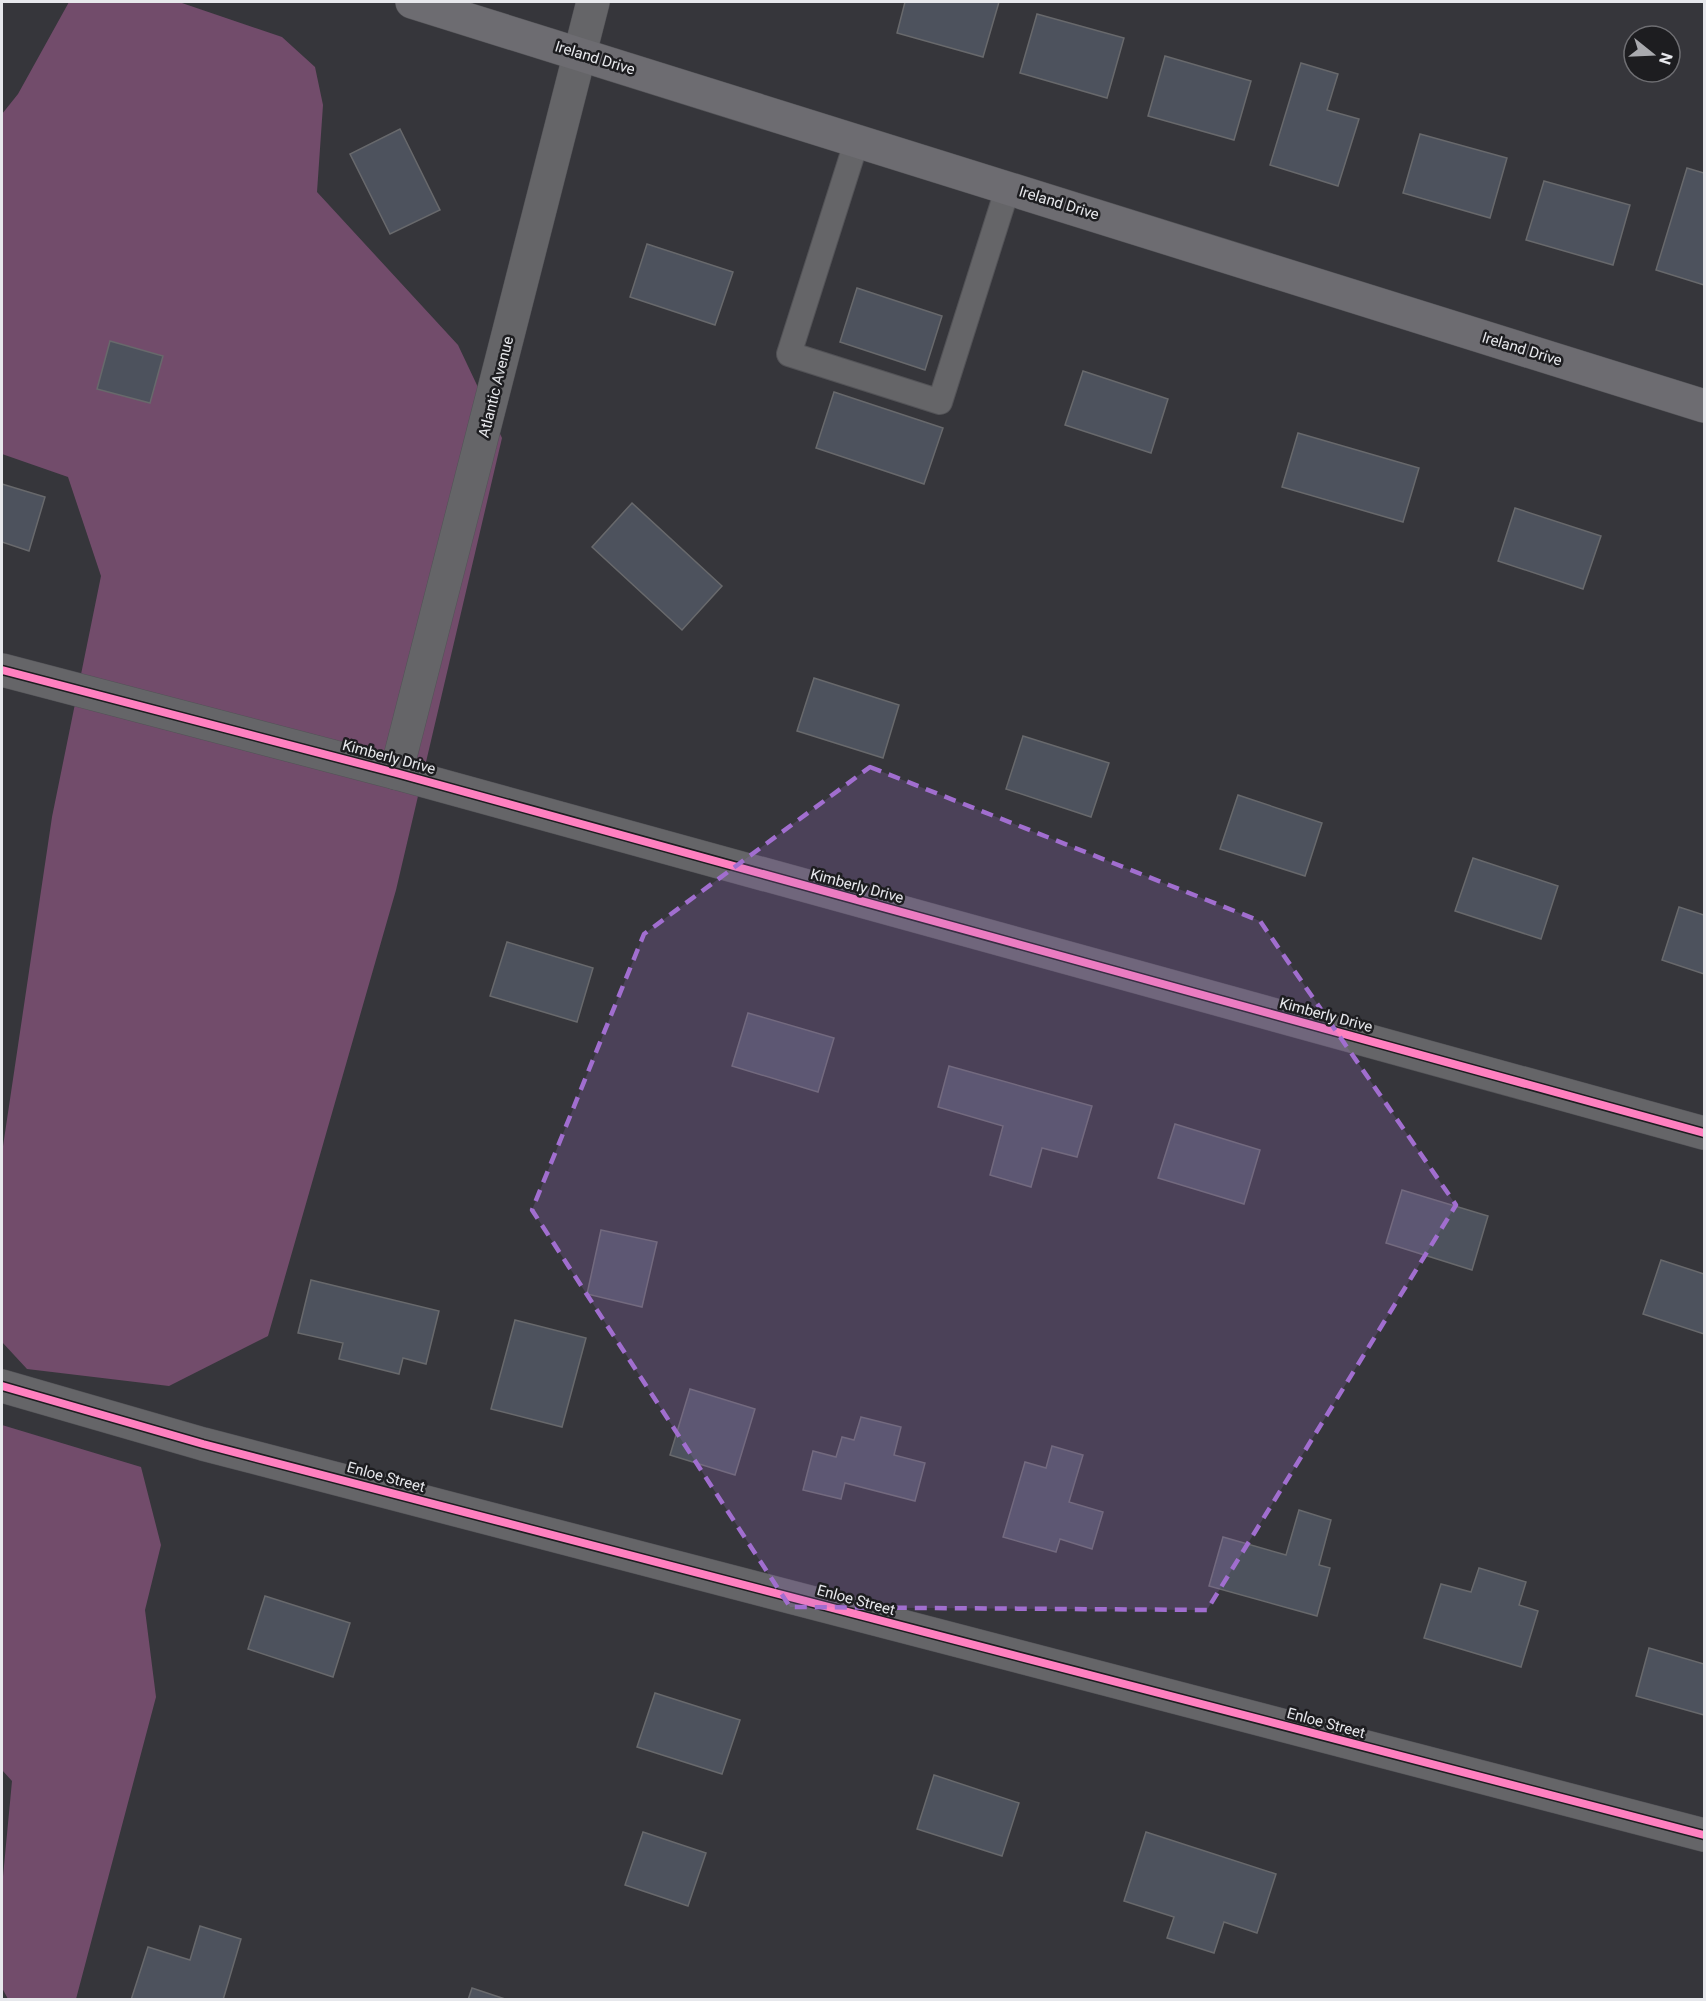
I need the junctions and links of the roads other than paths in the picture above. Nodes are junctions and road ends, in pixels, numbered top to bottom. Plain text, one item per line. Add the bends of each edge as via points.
1 (412, 2) edge
2 (593, 2) edge
3 (581, 54) junction
4 (857, 140) junction
5 (1008, 188) junction
6 (1704, 406) edge
7 (2, 670) edge
8 (396, 773) junction
9 (1704, 1133) edge
10 (2, 1386) edge
11 (1704, 1835) edge

1 - 3 main road, Ireland Drive
2 - 3 street, Atlantic Avenue
3 - 4 main road, Ireland Drive
3 - 8 street, Atlantic Avenue
4 - 5 main road, Ireland Drive
4 - 5 lane via 789,354 940,402
5 - 6 main road, Ireland Drive
7 - 8 street, Kimberly Drive
8 - 9 street, Kimberly Drive
10 - 11 street, Enloe Street via 203,1444

